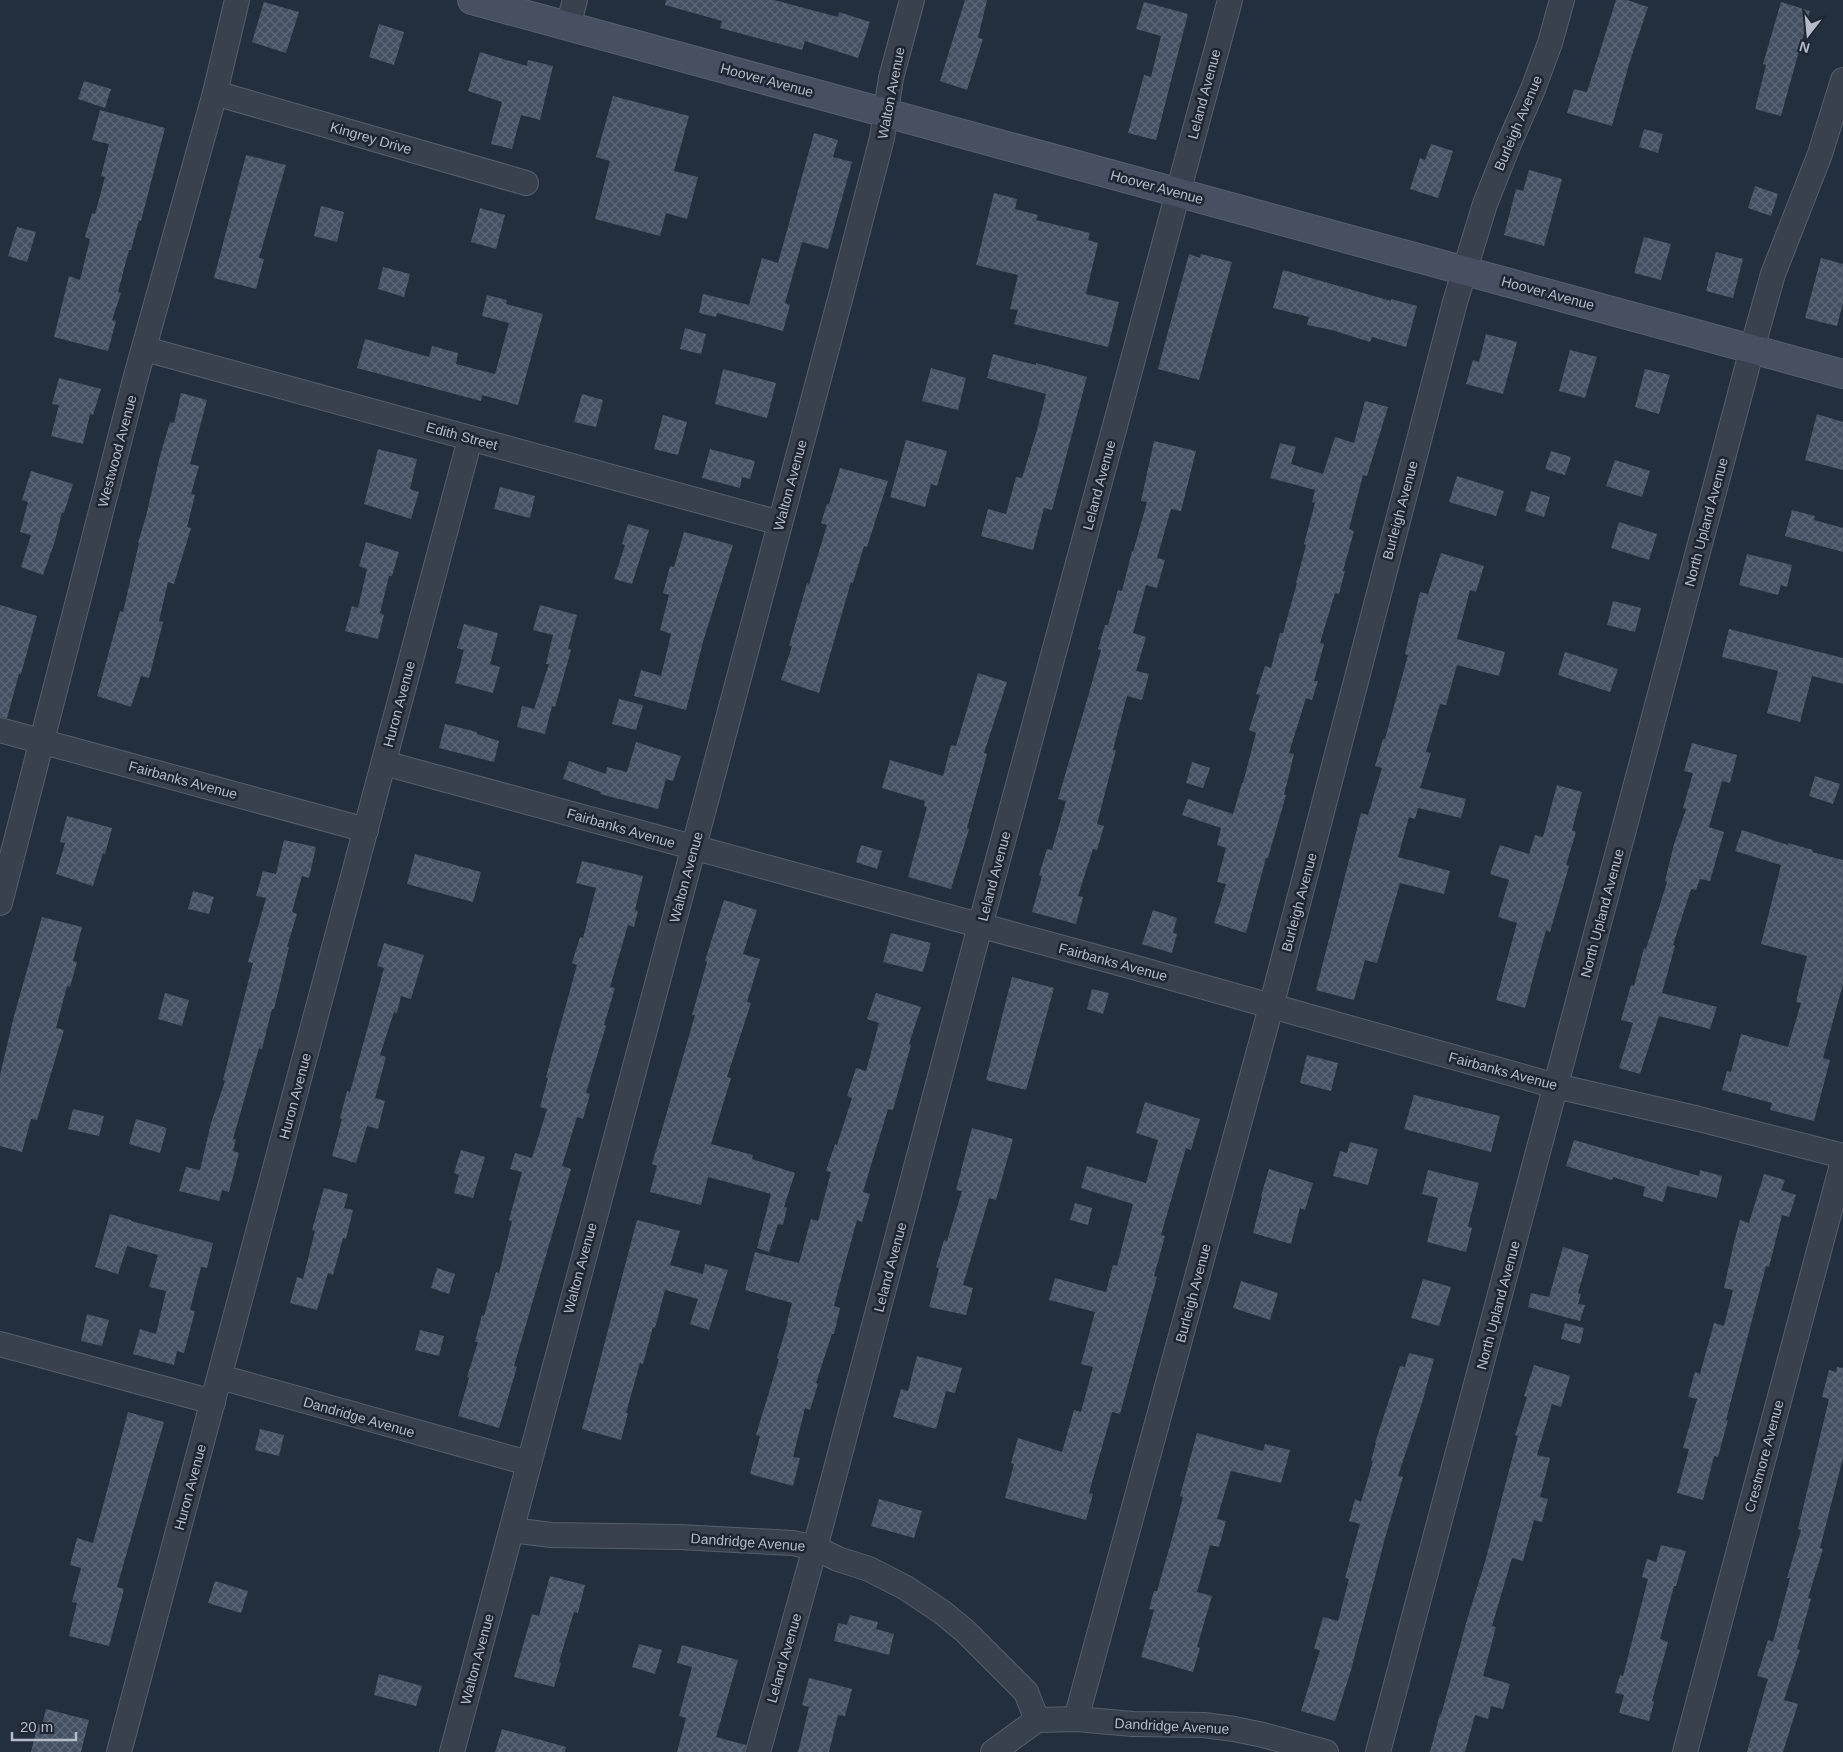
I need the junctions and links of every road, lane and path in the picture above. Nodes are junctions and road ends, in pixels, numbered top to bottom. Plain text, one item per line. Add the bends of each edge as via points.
1 (237, 0) edge
2 (472, 0) edge
3 (575, 0) edge
4 (912, 0) edge
5 (1230, 0) edge
6 (1562, 0) edge
7 (568, 26) junction
8 (1843, 80) edge
9 (215, 93) junction
10 (886, 112) junction
11 (526, 184) dead end
12 (1178, 193) junction
13 (1465, 271) junction
14 (145, 349) junction
15 (1752, 349) junction
16 (1843, 374) edge
17 (470, 439) junction
18 (780, 523) junction
19 (0, 730) edge
20 (42, 741) junction
21 (384, 764) junction
22 (366, 830) junction
23 (693, 848) junction
24 (0, 903) edge
25 (980, 926) junction
26 (1271, 1006) junction
27 (1556, 1086) junction
28 (1843, 1156) edge
29 (1843, 1161) edge
30 (0, 1344) edge
31 (220, 1377) junction
32 (214, 1402) junction
33 (528, 1463) junction
34 (512, 1530) junction
35 (815, 1548) junction
36 (1076, 1719) junction
37 (1036, 1720) junction
38 (119, 1752) edge
39 (452, 1752) edge
40 (758, 1752) edge
41 (993, 1752) edge
42 (1326, 1752) edge
43 (1378, 1752) edge
44 (1684, 1752) edge

1 - 9 street, Westwood Avenue
2 - 7 street, Hoover Avenue
3 - 7 street
4 - 10 street, Walton Avenue via 891,78
5 - 12 street, Leland Avenue
6 - 13 street, Burleigh Avenue via 1533,89 1485,204
7 - 10 street, Hoover Avenue
8 - 15 street, North Upland Avenue via 1820,154 1773,274
9 - 11 street, Kingrey Drive
9 - 14 street, Westwood Avenue
10 - 12 street, Hoover Avenue
10 - 18 street, Walton Avenue via 873,174
12 - 13 street, Hoover Avenue
12 - 25 street, Leland Avenue
13 - 15 street, Hoover Avenue
13 - 26 street, Burleigh Avenue
14 - 17 street, Edith Street
14 - 20 street, Westwood Avenue
15 - 16 street, Hoover Avenue
15 - 27 street, North Upland Avenue
17 - 18 street, Edith Street
17 - 21 street, Huron Avenue
18 - 23 street, Walton Avenue
19 - 20 street, Fairbanks Avenue
20 - 22 street, Fairbanks Avenue
20 - 24 street, Westwood Avenue
21 - 22 street, Huron Avenue
21 - 23 street, Fairbanks Avenue
22 - 31 street, Huron Avenue
23 - 25 street, Fairbanks Avenue
23 - 33 street, Walton Avenue
25 - 26 street, Fairbanks Avenue
25 - 35 street, Leland Avenue
26 - 27 street, Fairbanks Avenue
26 - 36 street, Burleigh Avenue
27 - 28 street, Fairbanks Avenue
27 - 43 street, North Upland Avenue
29 - 44 street, Crestmore Avenue
30 - 32 street
31 - 32 street, Huron Avenue
31 - 33 street, Dandridge Avenue
32 - 38 street, Huron Avenue
33 - 34 street, Walton Avenue
34 - 35 street, Dandridge Avenue via 793,1543
34 - 39 street, Walton Avenue
35 - 37 street, Dandridge Avenue via 869,1569 942,1612 1026,1692
35 - 40 street, Leland Avenue
36 - 37 street
36 - 42 street, Dandridge Avenue via 1204,1725 1263,1735
37 - 41 street

